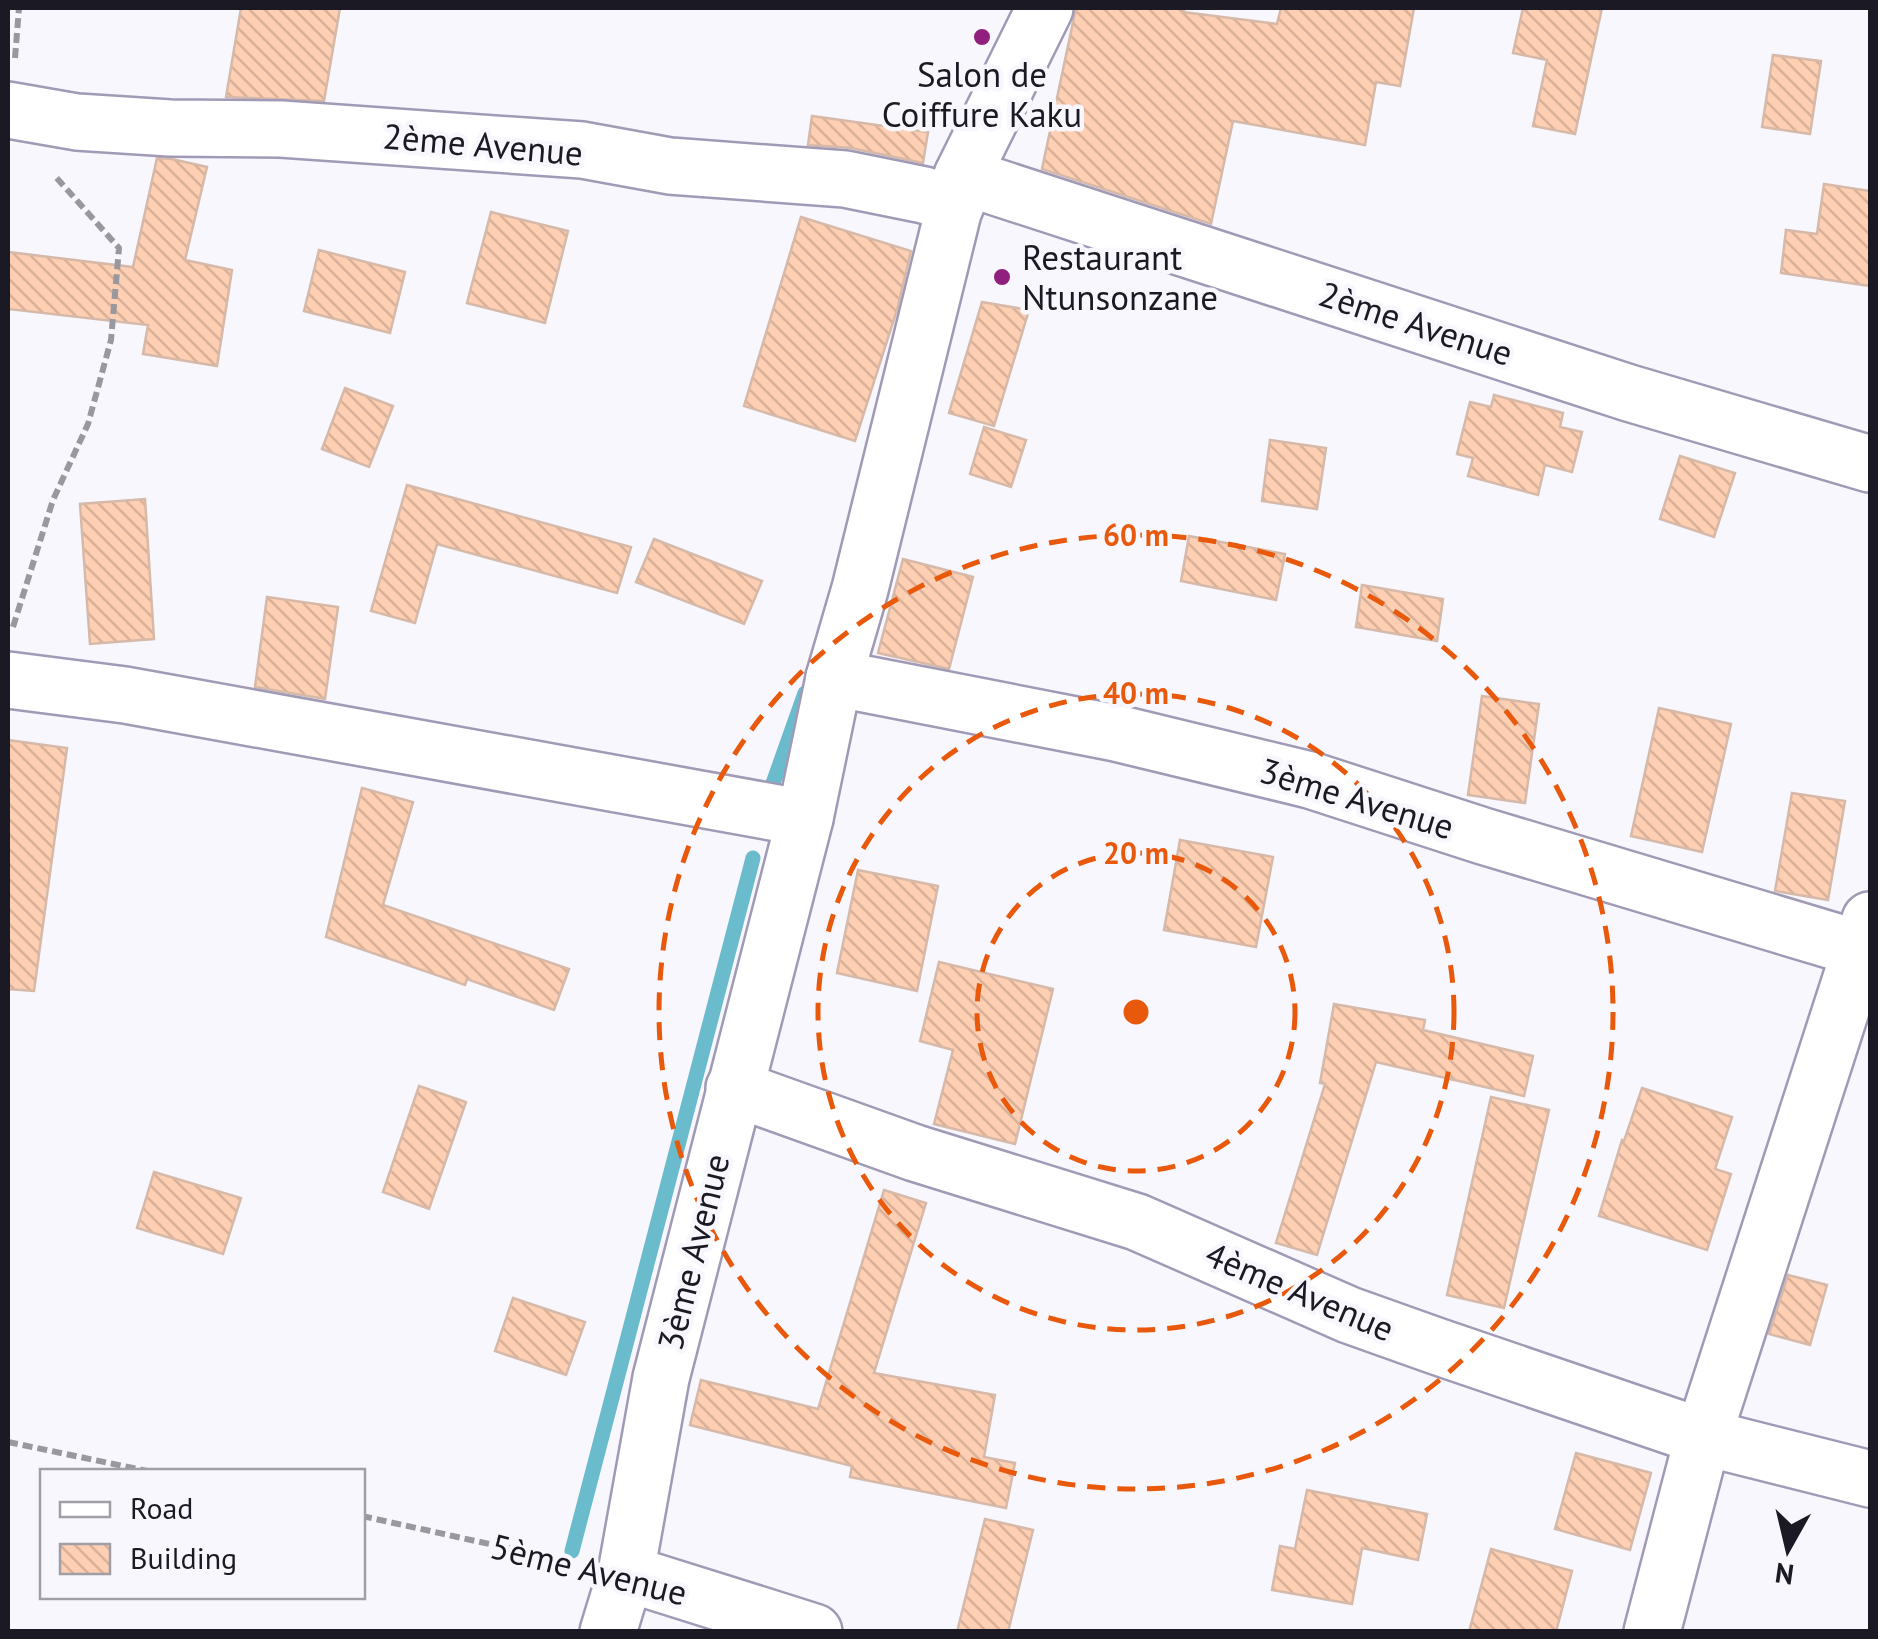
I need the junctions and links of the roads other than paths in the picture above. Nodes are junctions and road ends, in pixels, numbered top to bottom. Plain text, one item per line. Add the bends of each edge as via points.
1 (1045, 8) edge
2 (17, 112) edge
3 (959, 190) junction
4 (1870, 464) edge
5 (834, 678) junction
6 (8, 680) edge
7 (805, 818) junction
8 (1868, 941) edge
9 (734, 1088) junction
10 (1703, 1437) junction
11 (1870, 1478) edge
12 (626, 1574) junction
13 (608, 1632) edge
14 (814, 1632) edge
15 (1652, 1632) edge

1 - 3 street, 3ème Avenue
2 - 3 street, 2ème Avenue via 77,122 582,150 670,166 845,179 924,195
3 - 4 street, 2ème Avenue
3 - 5 street, 3ème Avenue
5 - 7 street, 3ème Avenue
5 - 8 street, 3ème Avenue via 1310,780 1483,836
6 - 7 street via 125,694
7 - 9 street, 3ème Avenue
8 - 10 street
9 - 10 street, 4ème Avenue via 915,1154 1138,1222 1349,1315
9 - 12 street, 3ème Avenue via 662,1378
10 - 11 street, 4ème Avenue
10 - 15 street
12 - 13 street, 3ème Avenue
12 - 14 street, 5ème Avenue

